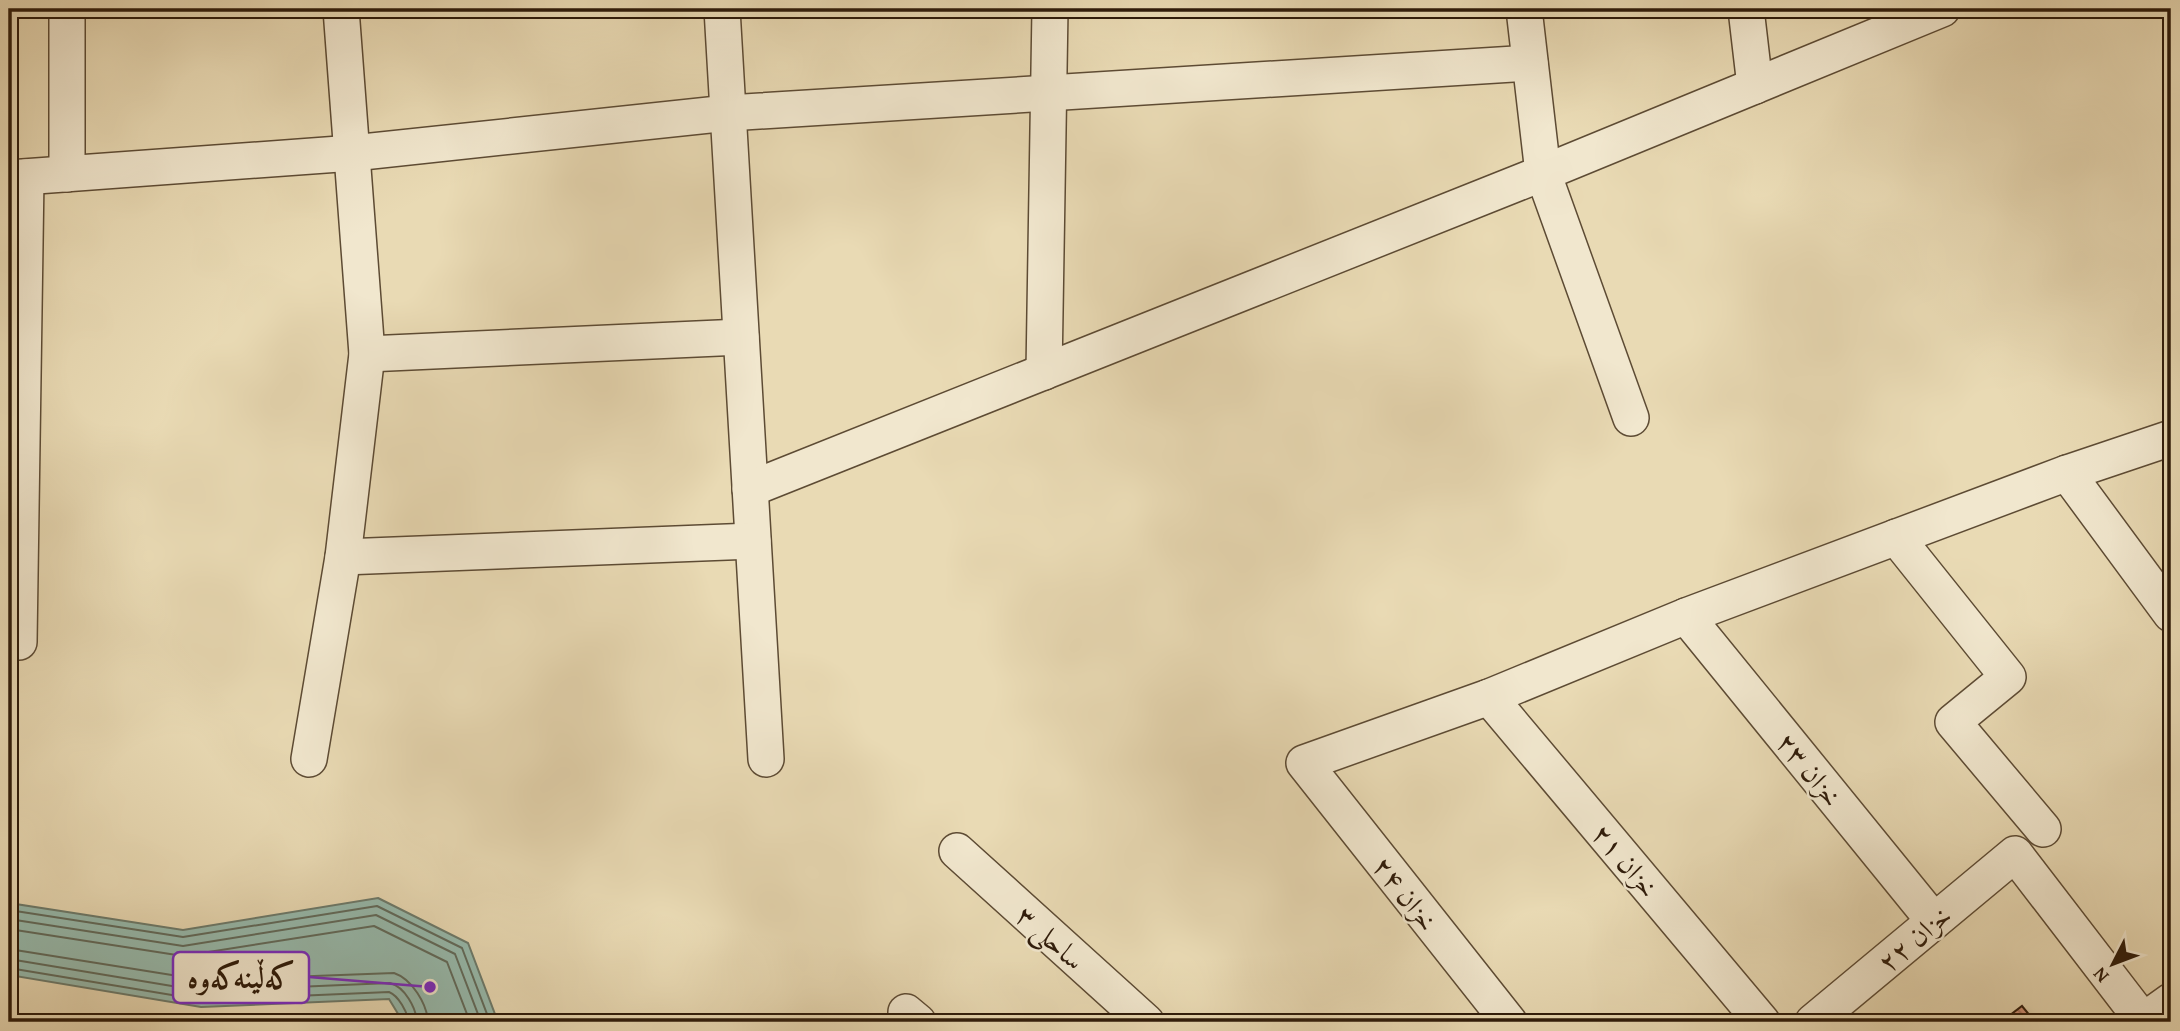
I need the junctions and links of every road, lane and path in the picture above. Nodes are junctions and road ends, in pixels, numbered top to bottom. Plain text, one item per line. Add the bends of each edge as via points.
1 (67, 9) edge
2 (341, 9) edge
3 (722, 9) edge
4 (1050, 9) edge
5 (1524, 9) edge
6 (1746, 9) edge
7 (1942, 9) edge
8 (1531, 63) junction
9 (1755, 86) junction
10 (1049, 93) junction
11 (728, 113) junction
12 (353, 153) junction
13 (1543, 173) junction
14 (67, 174) junction
15 (17, 177) edge
16 (741, 337) junction
17 (367, 354) junction
18 (1044, 372) junction
19 (1631, 418) dead end
20 (2171, 438) edge
21 (2067, 472) junction
22 (750, 489) junction
23 (1896, 537) junction
24 (753, 541) junction
25 (343, 557) junction
26 (2171, 614) edge
27 (1686, 616) junction
28 (19, 642) dead end
29 (1489, 697) junction
30 (309, 759) dead end
31 (766, 759) dead end
32 (2043, 829) dead end
33 (957, 851) dead end
34 (1934, 921) junction
35 (2171, 1001) edge
36 (2144, 1021) edge
37 (1146, 1022) edge
38 (1508, 1022) edge
39 (1762, 1022) edge
40 (1813, 1022) edge

1 - 14 street
2 - 12 street
3 - 11 street
4 - 10 street
5 - 8 street
6 - 9 street
7 - 9 street
8 - 10 street
8 - 13 street
9 - 13 street
10 - 11 street
10 - 18 street
11 - 12 street
11 - 16 street
12 - 14 street
12 - 17 street
13 - 18 street
13 - 19 street
14 - 15 street
15 - 28 street
16 - 17 street
16 - 22 street
17 - 25 street
18 - 22 street
20 - 21 street
21 - 23 street
21 - 26 street
22 - 24 street
23 - 27 street
23 - 32 street via 2008,677 1953,722
24 - 25 street
24 - 31 street
25 - 30 street
27 - 29 street
27 - 34 street, خزان ۲۳
29 - 38 street, خزان ۲۴ via 1304,763
29 - 39 street, خزان ۲۱
33 - 37 street, ساحلی ۳
34 - 36 street, خزان ۲۲ via 2015,854
34 - 40 street, خزان ۲۲
35 - 36 street

